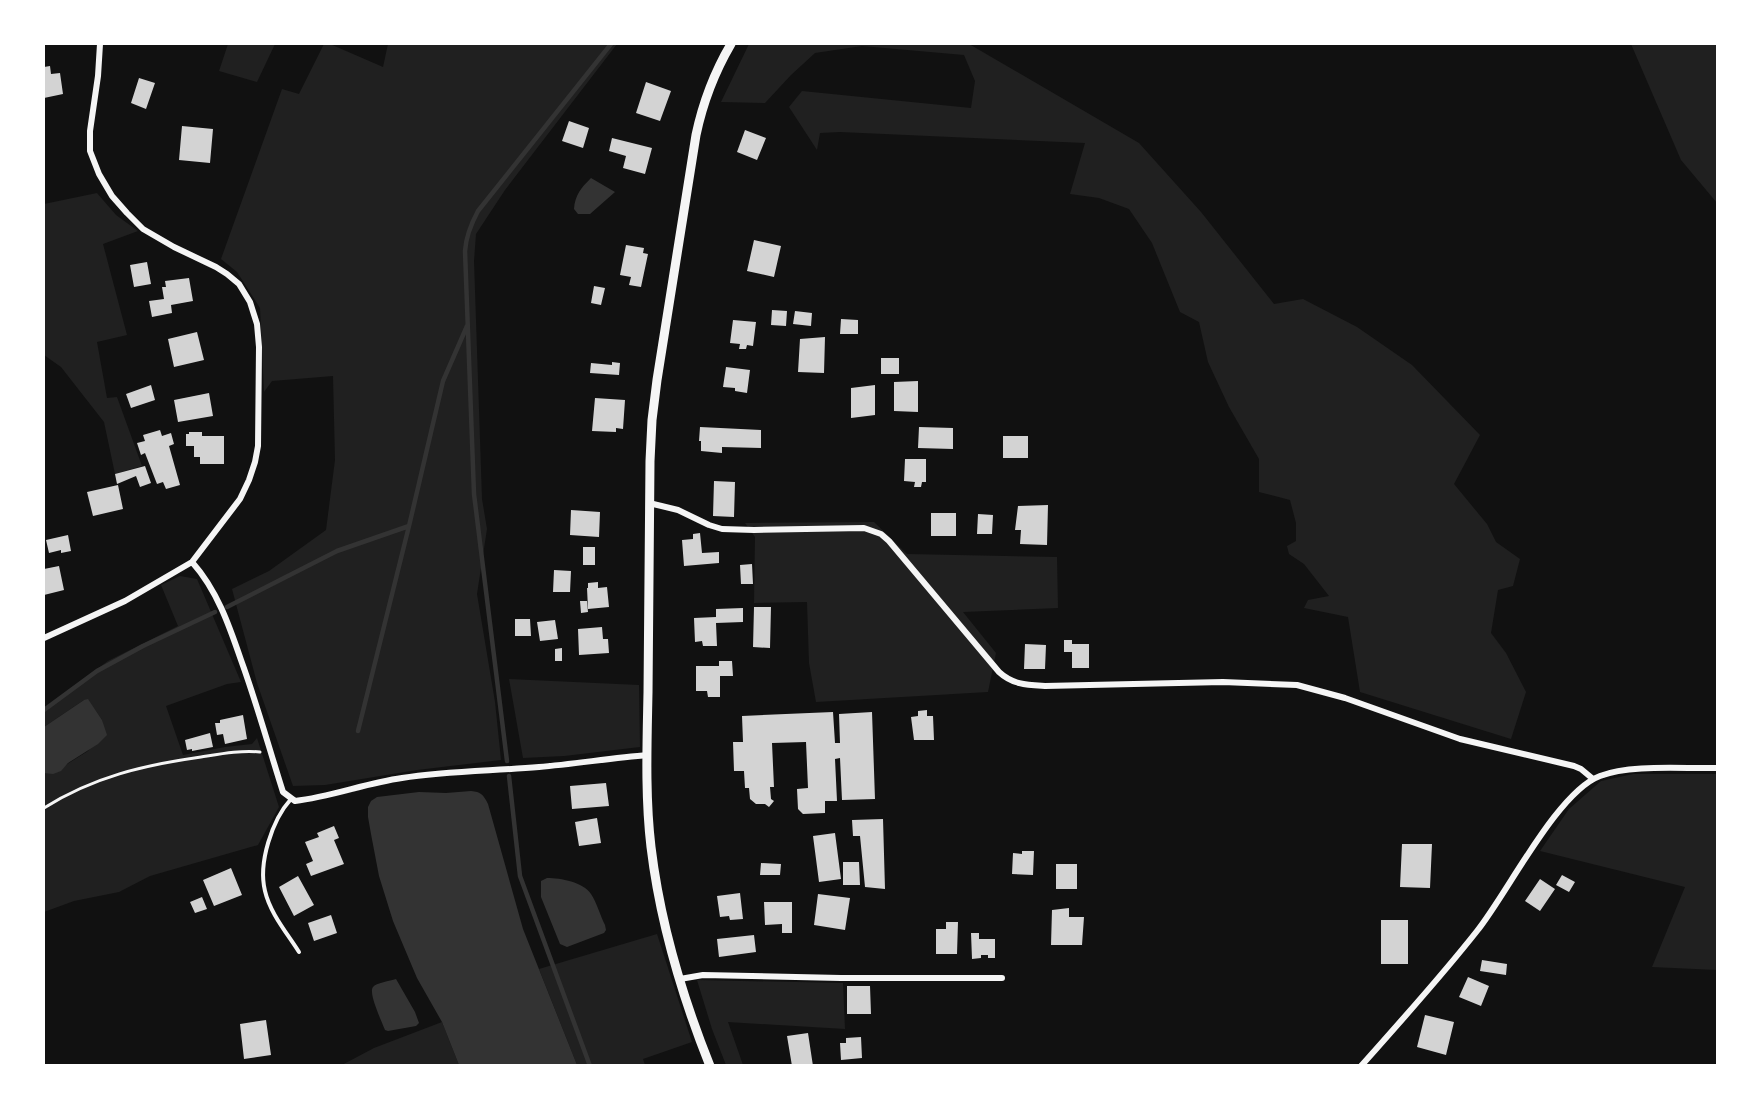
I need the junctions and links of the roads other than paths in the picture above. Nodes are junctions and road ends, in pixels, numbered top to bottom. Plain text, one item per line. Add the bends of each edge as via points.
1 (99, 44) edge
2 (731, 44) edge
3 (649, 503) junction
4 (192, 562) junction
5 (44, 638) edge
6 (648, 755) junction
7 (1718, 768) edge
8 (1593, 779) junction
9 (291, 799) junction
10 (299, 952) dead end
11 (1002, 978) dead end
12 (680, 979) junction
13 (710, 1065) edge
14 (1361, 1065) edge

1 - 4 street via 90,131 90,151 99,174 112,196 143,229 216,267 239,284 250,302 256,324 260,393 255,462 240,499
2 - 3 street via 706,95 695,141 657,380
3 - 6 street
3 - 8 street via 678,510 722,529 864,528 881,534 999,672 1017,684 1297,685 1338,695 1460,740 1574,766
4 - 5 street via 125,601
4 - 9 street via 218,599 263,723 283,792
6 - 9 street via 426,774 309,800
6 - 12 street via 653,862
7 - 8 street via 1612,772
8 - 14 street via 1554,818 1479,929 1446,970
9 - 10 lane via 283,807 266,846 263,877 273,910
11 - 12 street via 703,975
12 - 13 street

